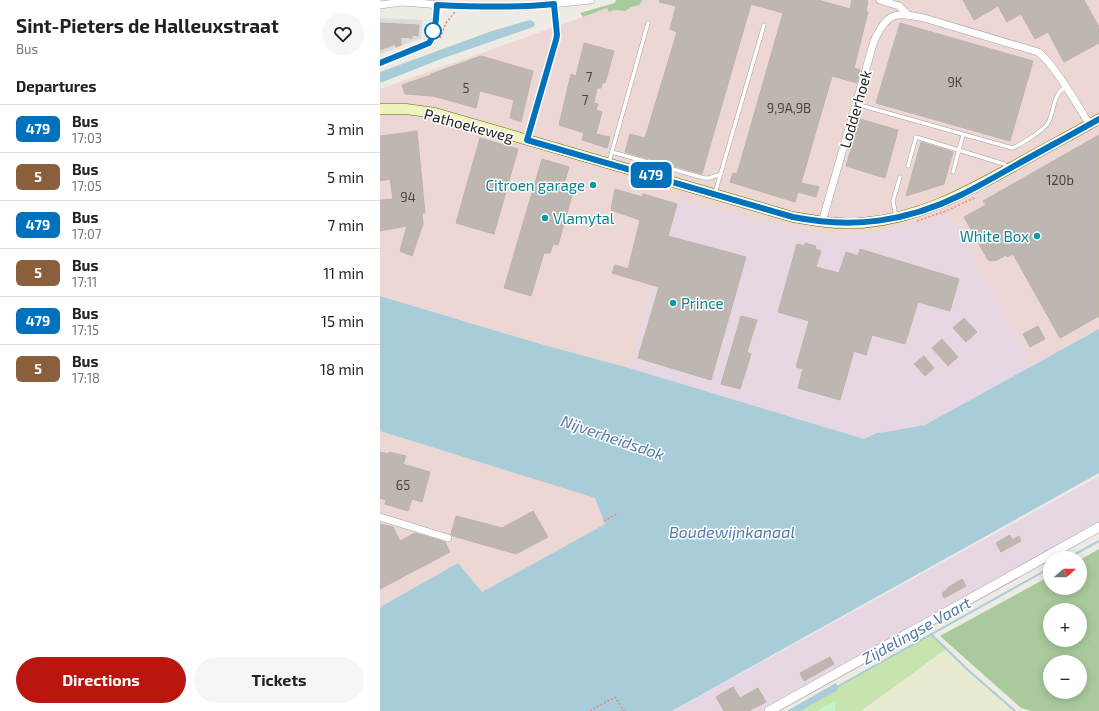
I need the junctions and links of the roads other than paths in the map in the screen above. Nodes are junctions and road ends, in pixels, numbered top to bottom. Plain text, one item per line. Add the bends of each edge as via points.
1 (591, 0) edge
2 (880, 0) edge
3 (396, 1) edge
4 (497, 4) edge
5 (554, 4) junction
6 (380, 5) edge
7 (437, 5) junction
8 (908, 15) junction
9 (648, 23) dead end
10 (764, 24) dead end
11 (380, 63) edge
12 (1065, 87) junction
13 (856, 104) junction
14 (380, 109) edge
15 (1099, 119) edge
16 (1089, 124) junction
17 (963, 135) junction
18 (527, 140) junction
19 (959, 150) junction
20 (612, 152) junction
21 (608, 163) junction
22 (908, 166) dead end
23 (1009, 169) junction
24 (953, 172) dead end
25 (721, 174) junction
26 (900, 177) dead end
27 (715, 194) junction
28 (897, 218) junction
29 (822, 222) junction
30 (380, 518) edge
31 (1099, 527) edge
32 (448, 538) dead end
33 (769, 711) edge

1 - 5 street
2 - 8 street, Lodderhoek via 899,6
3 - 6 street via 389,5
3 - 7 street
4 - 5 street via 521,7
4 - 7 street
5 - 18 street via 557,35
7 - 11 street via 436,20 429,43
8 - 12 street, Lodderhoek via 1038,52
8 - 13 street, Lodderhoek via 894,15 878,34
9 - 20 lane
10 - 25 lane
12 - 16 street, Lodderhoek
12 - 17 lane via 1056,98 1048,124 1018,146 1009,148
13 - 17 lane
13 - 29 street, Lodderhoek
14 - 18 main road, Pathoekeweg via 435,113
15 - 16 main road, Pathoekeweg
16 - 23 main road, Pathoekeweg
17 - 19 lane
18 - 21 main road, Pathoekeweg
19 - 22 lane via 916,137
19 - 23 lane via 1004,164
19 - 24 lane
20 - 21 lane
20 - 25 lane via 704,178
21 - 27 main road, Pathoekeweg
23 - 28 main road, Pathoekeweg via 943,203
25 - 27 lane
26 - 28 lane via 893,201
27 - 29 main road, Pathoekeweg via 793,217
28 - 29 main road, Pathoekeweg via 863,223
30 - 32 street
31 - 33 street

